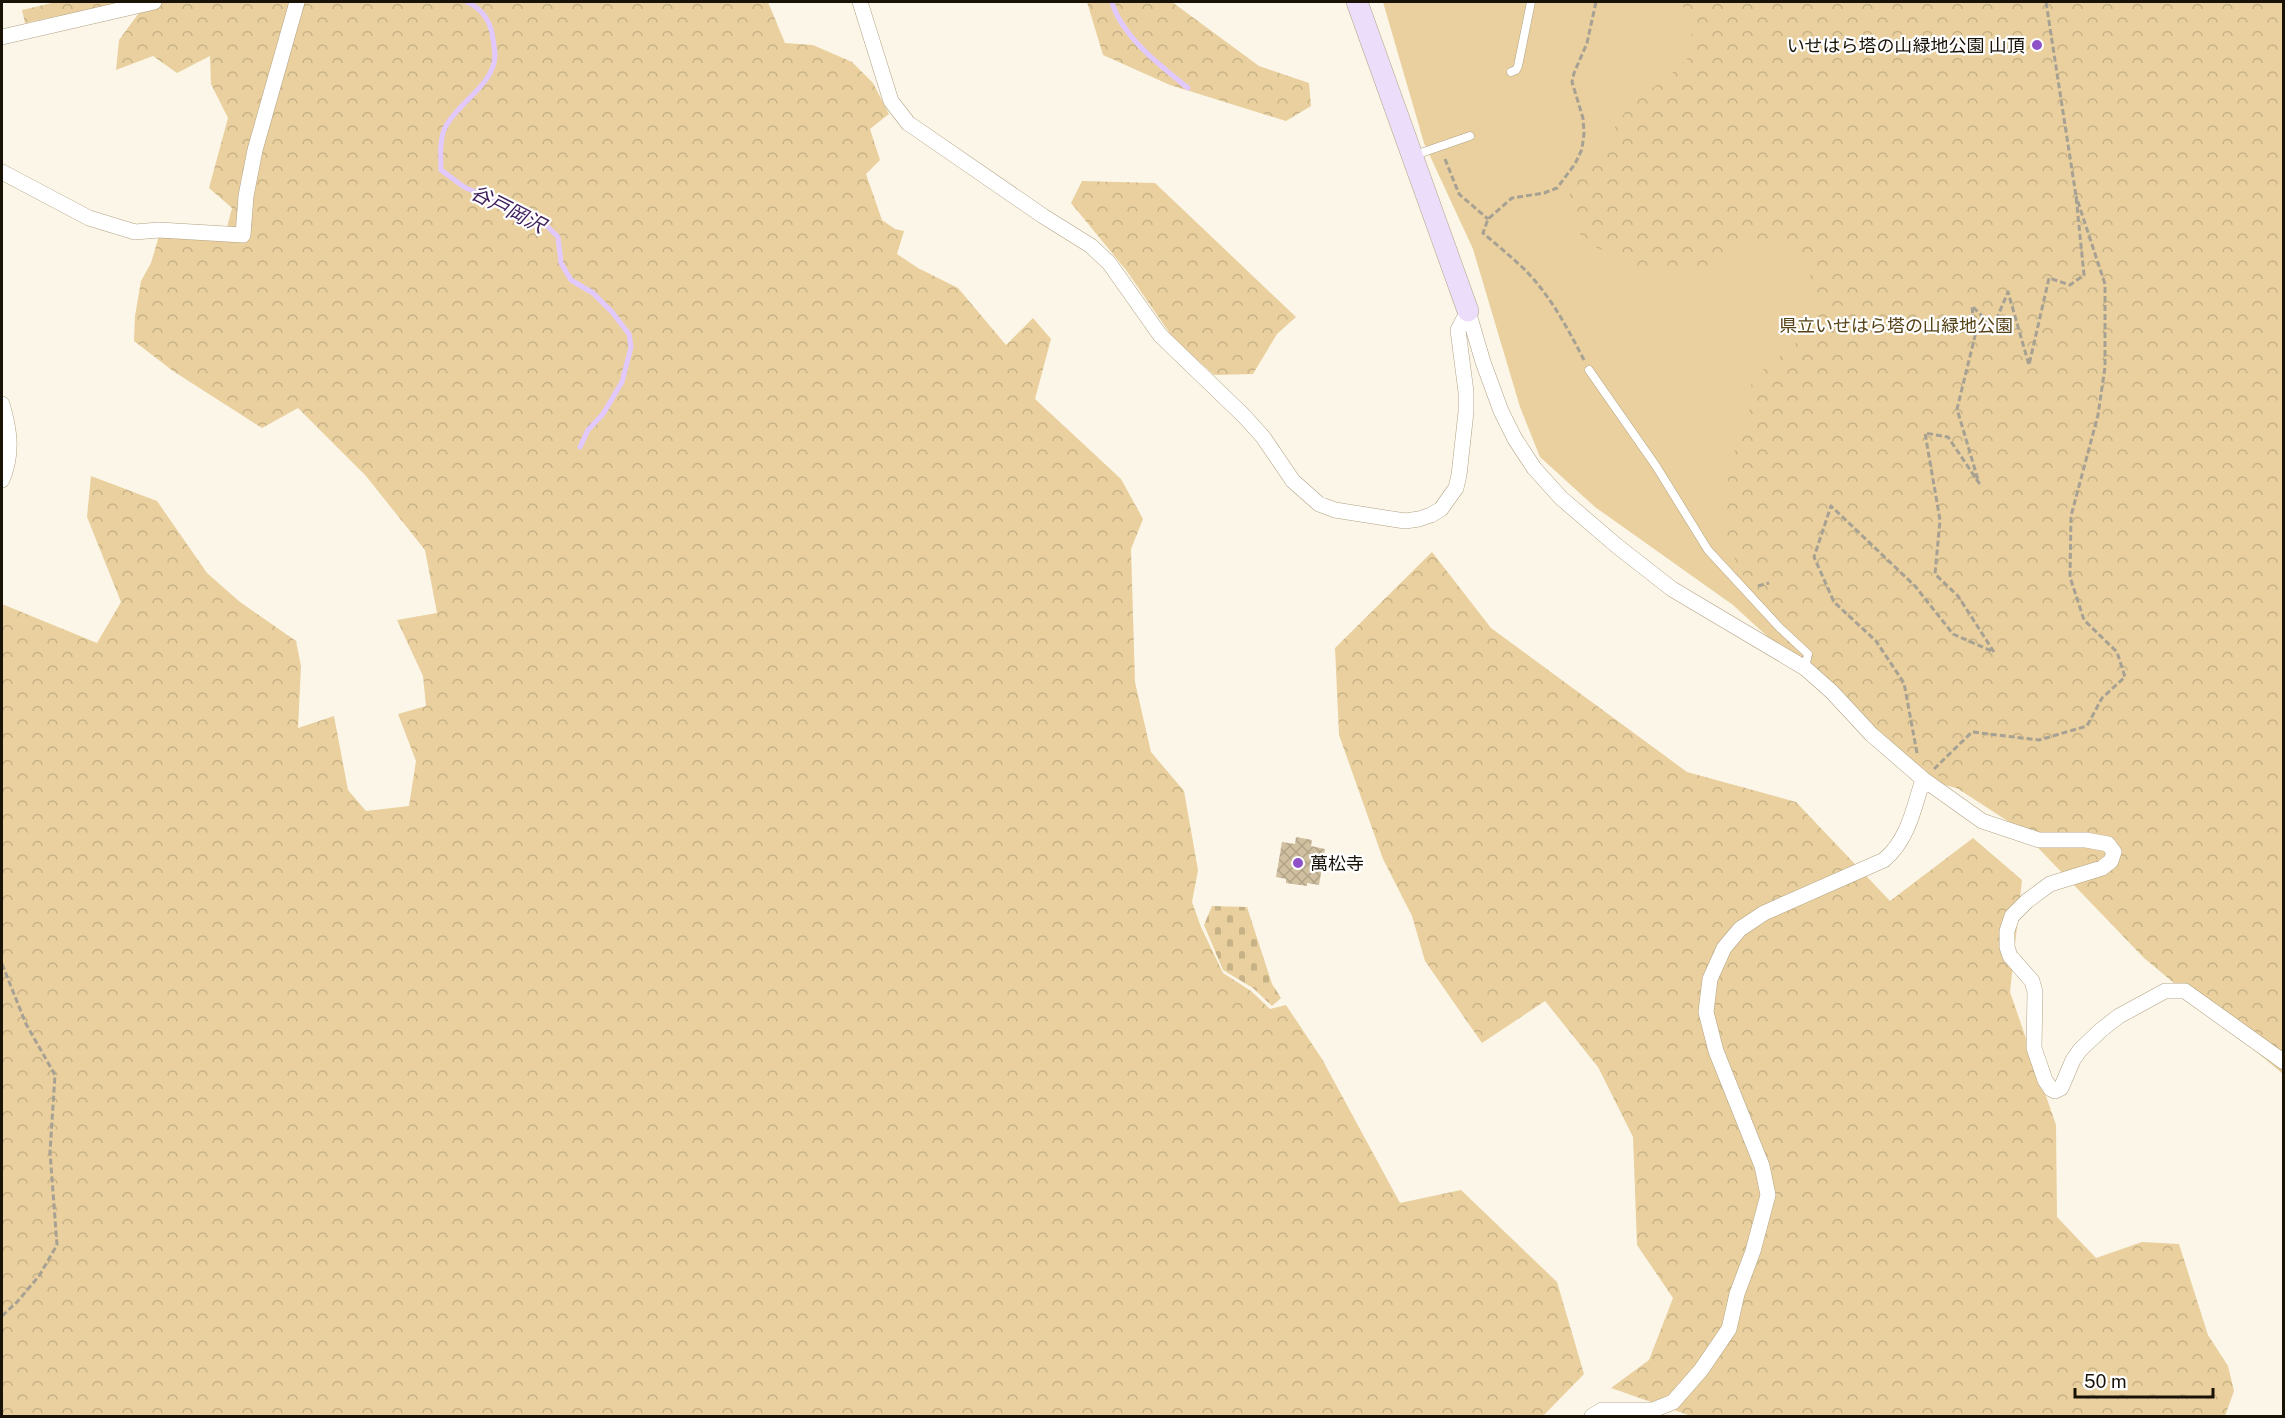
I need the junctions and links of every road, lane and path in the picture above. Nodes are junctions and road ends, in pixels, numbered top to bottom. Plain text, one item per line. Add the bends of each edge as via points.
1 (154, 2) edge
2 (297, 2) edge
3 (860, 2) edge
4 (1357, 2) edge
5 (1531, 2) edge
6 (1593, 2) edge
7 (1600, 2) edge
8 (2046, 2) edge
9 (1596, 8) junction
10 (2, 37) edge
11 (1511, 72) dead end
12 (1470, 136) dead end
13 (1412, 156) junction
14 (1447, 164) dead end
15 (2, 172) edge
16 (2076, 196) junction
17 (1488, 219) junction
18 (1468, 311) junction
19 (1589, 370) joint
20 (2, 404) edge
21 (2, 480) edge
22 (1805, 668) junction
23 (1923, 779) junction
24 (2, 964) edge
25 (2283, 1062) edge
26 (2, 1316) edge
27 (1659, 1412) edge
28 (1592, 1416) edge

1 - 10 street
2 - 15 street via 255,150 243,235 135,232 88,218
3 - 18 street via 891,101 908,123 1091,246 1109,263 1160,335 1244,416 1293,481 1319,504 1405,520 1431,515 1449,499 1459,475 1465,422 1466,392 1458,330
4 - 13 street
5 - 11 lane via 1518,66
6 - 9 path
7 - 9 path
8 - 16 path
9 - 17 path via 1572,82 1584,134 1575,164 1557,188 1512,198
12 - 13 lane
13 - 18 street
14 - 17 path via 1459,194
16 - 23 path via 2105,284 2105,367 2098,415 2071,516 2070,577 2084,620 2117,652 2125,677 2102,698 2087,726 2039,740 1972,732
16 - 23 path via 2084,275 2070,285 2049,278 2029,365 2008,292 1993,327 1972,306 1975,336 1957,409 1979,483 1948,437 1925,433 1940,520 1935,574 1958,596 1994,652 1953,634 1915,586 1831,507 1814,557 1834,602 1876,641 1904,683
17 - 19 path via 1483,233 1538,284 1563,320
18 - 22 street via 1483,362 1515,439 1561,498 1672,589
19 - 22 lane via 1708,550 1808,654
20 - 21 street via 11,440
22 - 23 street
23 - 25 street via 1982,821 2039,840 2108,844 2114,852 2102,868 2050,884 2012,916 2007,931 2010,956 2032,981 2034,1048 2051,1089 2061,1088 2073,1060 2101,1030 2165,991 2185,991
23 - 27 street via 1909,825 1893,852 1884,860 1764,913 1740,930 1724,948 1710,979 1706,1012 1716,1051 1762,1166 1768,1195 1729,1329 1701,1370 1674,1402
24 - 26 path via 26,1024 55,1075 51,1152 57,1245 39,1276
27 - 28 street via 1602,1410

